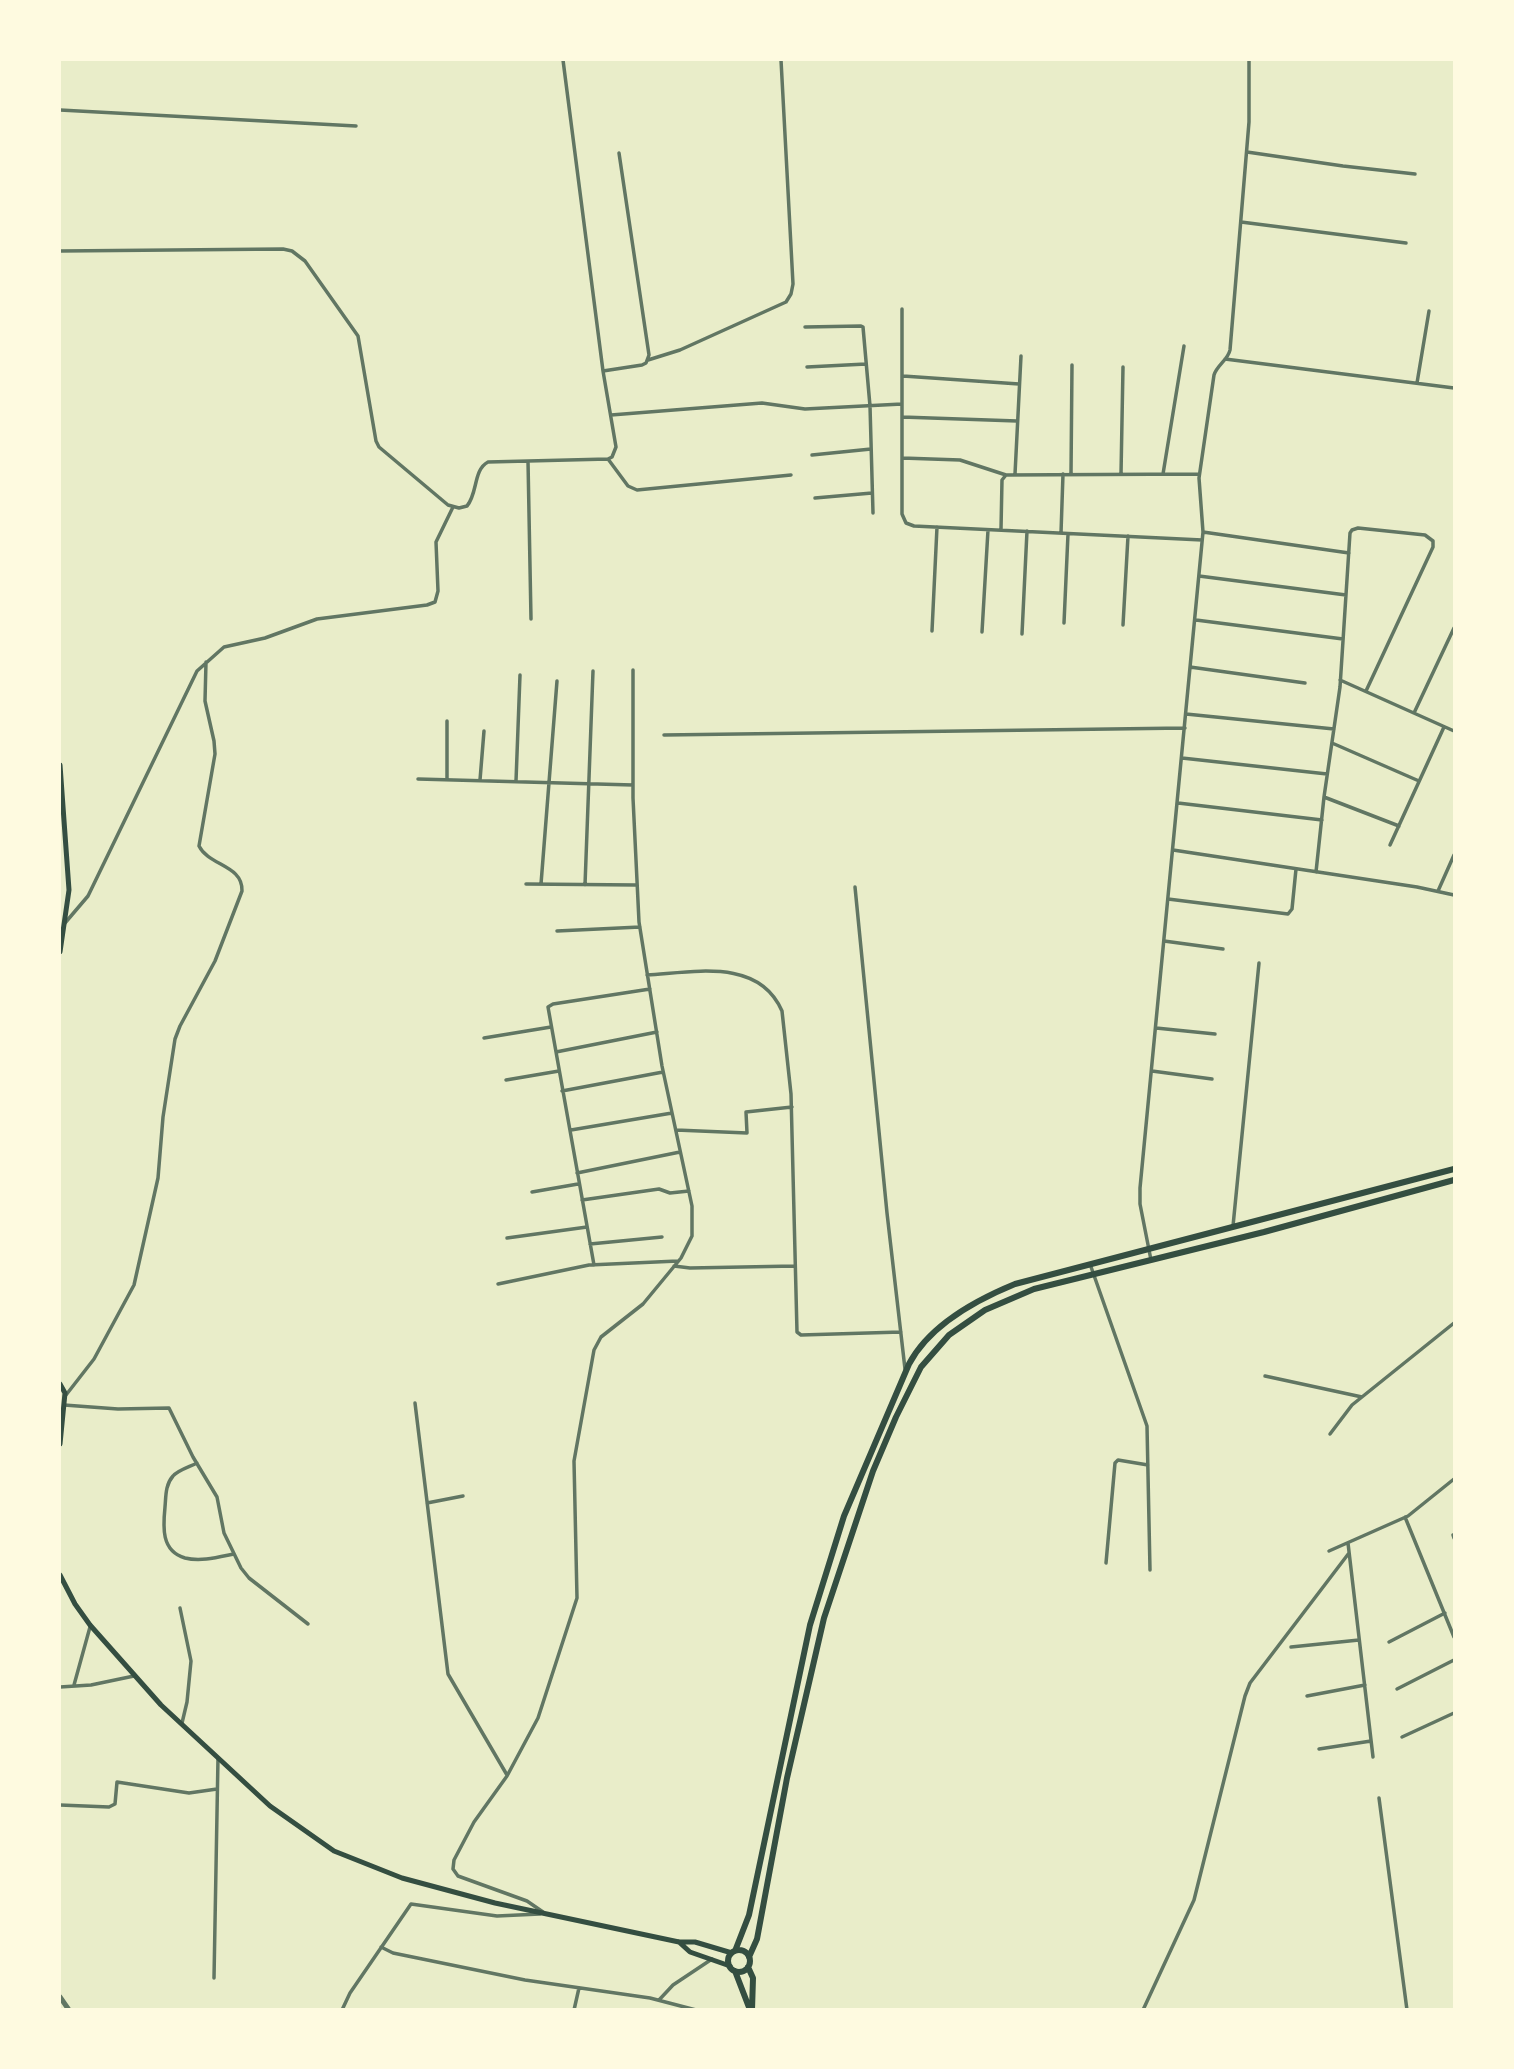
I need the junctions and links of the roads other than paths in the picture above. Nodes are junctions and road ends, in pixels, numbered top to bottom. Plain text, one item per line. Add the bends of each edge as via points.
1 (563, 60) edge
2 (781, 60) edge
3 (1249, 60) edge
4 (60, 110) edge
5 (356, 126) dead end
6 (1246, 152) junction
7 (619, 153) dead end
8 (1415, 174) dead end
9 (1241, 222) junction
10 (1406, 243) dead end
11 (60, 251) edge
12 (902, 309) dead end
13 (1429, 311) dead end
14 (805, 327) dead end
15 (1184, 346) dead end
16 (1021, 356) dead end
17 (1225, 359) junction
18 (648, 360) junction
19 (866, 364) junction
20 (1072, 365) dead end
21 (807, 367) dead end
22 (1123, 367) dead end
23 (603, 371) junction
24 (902, 376) junction
25 (1417, 383) junction
26 (1019, 384) junction
27 (1454, 388) edge
28 (902, 404) junction
29 (870, 406) junction
30 (611, 415) junction
31 (902, 417) junction
32 (1017, 421) junction
33 (871, 449) junction
34 (812, 455) dead end
35 (902, 458) junction
36 (608, 459) junction
37 (528, 460) junction
38 (1014, 474) junction
39 (1063, 474) junction
40 (1071, 474) junction
41 (1121, 474) junction
42 (1163, 474) junction
43 (1199, 474) junction
44 (791, 475) dead end
45 (1006, 475) junction
46 (873, 493) junction
47 (815, 498) dead end
48 (453, 507) junction
49 (873, 513) dead end
50 (937, 527) junction
51 (988, 530) junction
52 (1001, 530) junction
53 (1027, 531) junction
54 (1203, 532) junction
55 (1061, 533) junction
56 (1068, 533) junction
57 (1128, 536) junction
58 (1202, 540) junction
59 (1349, 553) junction
60 (1199, 576) junction
61 (1346, 595) junction
62 (531, 620) dead end
63 (1195, 620) junction
64 (1064, 623) dead end
65 (1123, 625) dead end
66 (1454, 628) edge
67 (932, 631) dead end
68 (982, 632) dead end
69 (1022, 634) dead end
70 (1343, 639) junction
71 (206, 662) junction
72 (1190, 667) junction
73 (634, 670) dead end
74 (593, 671) dead end
75 (520, 674) dead end
76 (1340, 680) junction
77 (557, 681) dead end
78 (1305, 683) dead end
79 (1366, 691) junction
80 (1414, 713) junction
81 (1186, 714) junction
82 (447, 722) dead end
83 (1444, 727) junction
84 (1185, 728) junction
85 (1334, 729) junction
86 (484, 731) dead end
87 (1454, 731) edge
88 (664, 735) dead end
89 (1332, 743) junction
90 (1182, 758) junction
91 (60, 765) edge
92 (1327, 774) junction
93 (418, 779) dead end
94 (447, 779) junction
95 (481, 780) junction
96 (516, 781) junction
97 (1419, 781) junction
98 (549, 782) junction
99 (589, 784) junction
100 (633, 785) junction
101 (1324, 797) junction
102 (1177, 803) junction
103 (1322, 820) junction
104 (1399, 826) junction
105 (1390, 845) dead end
106 (1173, 850) junction
107 (1454, 855) edge
108 (1296, 869) junction
109 (1316, 872) junction
110 (526, 884) dead end
111 (541, 884) junction
112 (585, 885) junction
113 (637, 885) junction
114 (855, 887) dead end
115 (1438, 891) junction
116 (1454, 895) edge
117 (1168, 899) junction
118 (64, 925) junction
119 (640, 927) junction
120 (557, 931) dead end
121 (1164, 942) junction
122 (1223, 949) dead end
123 (60, 952) edge
124 (1259, 963) dead end
125 (647, 975) junction
126 (650, 989) junction
127 (551, 1027) junction
128 (1156, 1028) junction
129 (657, 1032) junction
130 (1215, 1034) dead end
131 (484, 1038) dead end
132 (556, 1052) junction
133 (559, 1071) junction
134 (1152, 1071) junction
135 (663, 1072) junction
136 (1212, 1079) dead end
137 (506, 1080) dead end
138 (562, 1091) junction
139 (792, 1107) junction
140 (672, 1112) junction
141 (570, 1130) junction
142 (676, 1130) junction
143 (680, 1152) junction
144 (1454, 1169) edge
145 (578, 1173) junction
146 (1454, 1180) edge
147 (579, 1184) junction
148 (1378, 1189) junction
149 (689, 1191) junction
150 (532, 1192) dead end
151 (582, 1200) junction
152 (1380, 1200) junction
153 (587, 1227) junction
154 (1233, 1228) junction
155 (662, 1237) dead end
156 (507, 1238) dead end
157 (590, 1244) junction
158 (1149, 1250) junction
159 (678, 1261) junction
160 (1152, 1261) junction
161 (1090, 1264) junction
162 (594, 1265) junction
163 (674, 1266) junction
164 (795, 1266) junction
165 (1095, 1274) junction
166 (498, 1284) dead end
167 (1454, 1323) edge
168 (901, 1332) junction
169 (916, 1351) junction
170 (925, 1362) junction
171 (906, 1371) junction
172 (1265, 1376) dead end
173 (60, 1384) edge
174 (65, 1395) junction
175 (1362, 1397) junction
176 (415, 1403) dead end
177 (64, 1405) junction
178 (1330, 1434) dead end
179 (60, 1444) edge
180 (197, 1463) junction
181 (1148, 1465) junction
182 (1454, 1479) edge
183 (463, 1496) dead end
184 (427, 1503) junction
185 (1405, 1517) junction
186 (1348, 1543) junction
187 (1329, 1551) dead end
188 (1349, 1553) junction
189 (234, 1554) junction
190 (1107, 1563) dead end
191 (1150, 1570) dead end
192 (60, 1575) edge
193 (180, 1608) dead end
194 (1445, 1613) junction
195 (308, 1623) dead end
196 (90, 1625) junction
197 (1454, 1637) edge
198 (1359, 1640) junction
199 (1389, 1642) dead end
200 (1291, 1647) dead end
201 (1454, 1660) edge
202 (136, 1676) junction
203 (74, 1685) junction
204 (1365, 1685) junction
205 (60, 1687) edge
206 (1397, 1689) dead end
207 (1307, 1696) dead end
208 (1454, 1713) edge
209 (181, 1724) junction
210 (1402, 1737) dead end
211 (1371, 1741) junction
212 (1319, 1749) dead end
213 (1373, 1757) dead end
214 (218, 1758) junction
215 (505, 1773) junction
216 (217, 1789) junction
217 (1379, 1798) dead end
218 (60, 1805) edge
219 (546, 1914) junction
220 (679, 1942) junction
221 (381, 1947) junction
222 (733, 1952) junction
223 (749, 1957) junction
224 (712, 1959) junction
225 (748, 1967) junction
226 (732, 1968) junction
227 (215, 1978) dead end
228 (579, 1988) junction
229 (60, 1997) edge
230 (659, 2000) junction
231 (69, 2010) edge
232 (342, 2010) edge
233 (574, 2010) edge
234 (696, 2010) edge
235 (751, 2010) edge
236 (1143, 2010) edge
237 (1407, 2010) edge

1 - 23 street
2 - 18 street via 792,293 786,302
3 - 6 street
4 - 5 street
6 - 8 street
6 - 9 street
7 - 18 street
9 - 10 street
9 - 17 street via 1230,350
11 - 48 street via 283,249 300,255 358,336 379,447
12 - 24 street
13 - 25 street
14 - 19 street via 862,326
15 - 42 street
16 - 26 street
17 - 25 street
17 - 43 street via 1214,374
18 - 23 street
19 - 21 street
19 - 29 street
20 - 40 street
22 - 41 street
23 - 30 street
24 - 26 street
24 - 28 street
25 - 27 street
26 - 32 street
28 - 29 street
28 - 31 street
29 - 30 street via 805,409 762,403
29 - 33 street
30 - 36 street via 616,447
31 - 32 street
31 - 35 street
32 - 38 street
33 - 34 street
33 - 46 street
35 - 45 street via 960,460
35 - 50 street via 903,519 910,526
36 - 37 street
36 - 44 street via 628,486 637,490
37 - 48 street via 493,460 482,465 471,502
37 - 62 street
38 - 39 street
38 - 45 street
39 - 40 street
39 - 55 street
40 - 41 street
41 - 42 street
42 - 43 street
43 - 54 street
45 - 52 street via 1002,480
46 - 47 street
46 - 49 street
48 - 71 street via 436,542 435,602 317,619 224,648
50 - 51 street
50 - 67 street
51 - 52 street
51 - 68 street
52 - 53 street
53 - 55 street
53 - 69 street
54 - 58 street
54 - 59 street
55 - 56 street
56 - 57 street
56 - 64 street
57 - 58 street
57 - 65 street
58 - 60 street
59 - 61 street
59 - 79 street via 1350,533 1358,528 1425,535 1433,541
60 - 61 street
60 - 63 street
61 - 70 street
63 - 70 street
63 - 72 street
66 - 80 street
70 - 76 street
71 - 118 street via 194,675 88,896
71 - 174 street via 205,701 215,754 199,846 237,874 242,891 215,961 175,1039 159,1178 134,1285 94,1359
72 - 78 street
72 - 81 street
73 - 100 street
74 - 99 street
75 - 96 street
76 - 79 street
76 - 85 street
77 - 98 street
79 - 80 street
80 - 83 street
81 - 84 street
81 - 85 street
82 - 94 street
83 - 87 street
83 - 97 street
84 - 88 street
84 - 90 street
85 - 89 street
86 - 95 street
89 - 92 street
89 - 97 street
90 - 92 street
90 - 102 street
91 - 118 main road via 69,890
92 - 101 street
93 - 94 street
94 - 95 street
95 - 96 street
96 - 98 street
97 - 104 street
98 - 99 street
98 - 111 street
99 - 100 street
99 - 112 street
100 - 113 street
101 - 103 street
101 - 104 street
102 - 103 street
102 - 106 street
103 - 109 street
104 - 105 street
106 - 108 street
106 - 117 street
107 - 115 street
108 - 109 street
108 - 117 street via 1288,914
109 - 115 street
110 - 111 street
111 - 112 street
112 - 113 street
113 - 119 street
114 - 168 street
115 - 116 street
117 - 121 street
118 - 123 main road
119 - 120 street
119 - 125 street
121 - 122 street
121 - 128 street
124 - 154 street
125 - 126 street
125 - 139 street via 737,974 769,990 782,1011
126 - 127 street via 553,1004 548,1010
126 - 129 street
127 - 131 street
127 - 132 street
128 - 130 street
128 - 134 street
129 - 132 street
129 - 135 street
132 - 133 street
133 - 137 street
133 - 138 street
134 - 136 street
134 - 158 street via 1140,1188
135 - 138 street
135 - 140 street
138 - 141 street
139 - 142 street via 746,1112 747,1133
139 - 164 street
140 - 141 street
140 - 142 street
141 - 145 street
142 - 143 street
143 - 145 street
143 - 149 street
144 - 148 main road
145 - 147 street
146 - 152 main road
147 - 150 street
147 - 151 street
148 - 152 main road
148 - 154 main road
149 - 151 street via 659,1189
149 - 159 street via 692,1236
151 - 153 street
152 - 160 main road
153 - 156 street
153 - 157 street
154 - 158 main road
155 - 157 street
157 - 162 street
158 - 160 street
158 - 161 main road
159 - 162 street
159 - 163 street
160 - 165 main road
161 - 165 street
161 - 169 main road via 989,1295 936,1330
162 - 166 street
163 - 164 street
163 - 215 street via 643,1304 601,1337 594,1350 574,1461 578,1595 540,1714
164 - 168 street via 798,1334
165 - 170 main road via 1034,1289 985,1310 949,1335
165 - 181 street via 1147,1426
167 - 175 street
168 - 171 street
169 - 170 main road
169 - 171 main road
170 - 223 main road via 873,1471 824,1618 757,1940
171 - 222 main road via 844,1516 808,1633 750,1910
172 - 175 street
173 - 174 main road
174 - 177 main road
175 - 178 street
176 - 184 street
177 - 179 main road
177 - 180 street via 169,1408
180 - 189 street via 217,1497 223,1530
180 - 189 street via 176,1473 166,1487 163,1530 167,1545 185,1558
181 - 190 street via 1115,1463
181 - 191 street
182 - 185 street
183 - 184 street
184 - 215 street via 447,1674
185 - 186 street
185 - 194 street
186 - 187 street
186 - 188 street
188 - 198 street
188 - 236 street via 1247,1689 1192,1906
189 - 195 street via 249,1578
192 - 196 main road
193 - 209 street via 191,1661
194 - 197 street
194 - 199 street
196 - 202 main road
196 - 203 street
198 - 200 street
198 - 204 street
201 - 206 street
202 - 203 street
202 - 209 main road
203 - 205 street
204 - 207 street
204 - 211 street
208 - 210 street
209 - 214 main road
211 - 212 street
211 - 213 street
214 - 216 street
214 - 219 main road via 270,1806 334,1851 402,1878
215 - 219 street via 474,1822 453,1869 458,1876 527,1901
216 - 218 street via 189,1793 117,1782 115,1804 109,1807
216 - 227 street
217 - 237 street
219 - 220 main road
219 - 221 street via 498,1916 414,1903
220 - 222 main road
220 - 224 main road via 688,1951
221 - 228 street
221 - 232 street
222 - 223 main road
222 - 226 main road via 729,1959
223 - 225 main road
224 - 226 main road
224 - 230 street
225 - 226 main road via 742,1972
225 - 235 main road via 754,1978
226 - 235 main road
228 - 230 street
228 - 233 street
229 - 231 street
230 - 234 street

